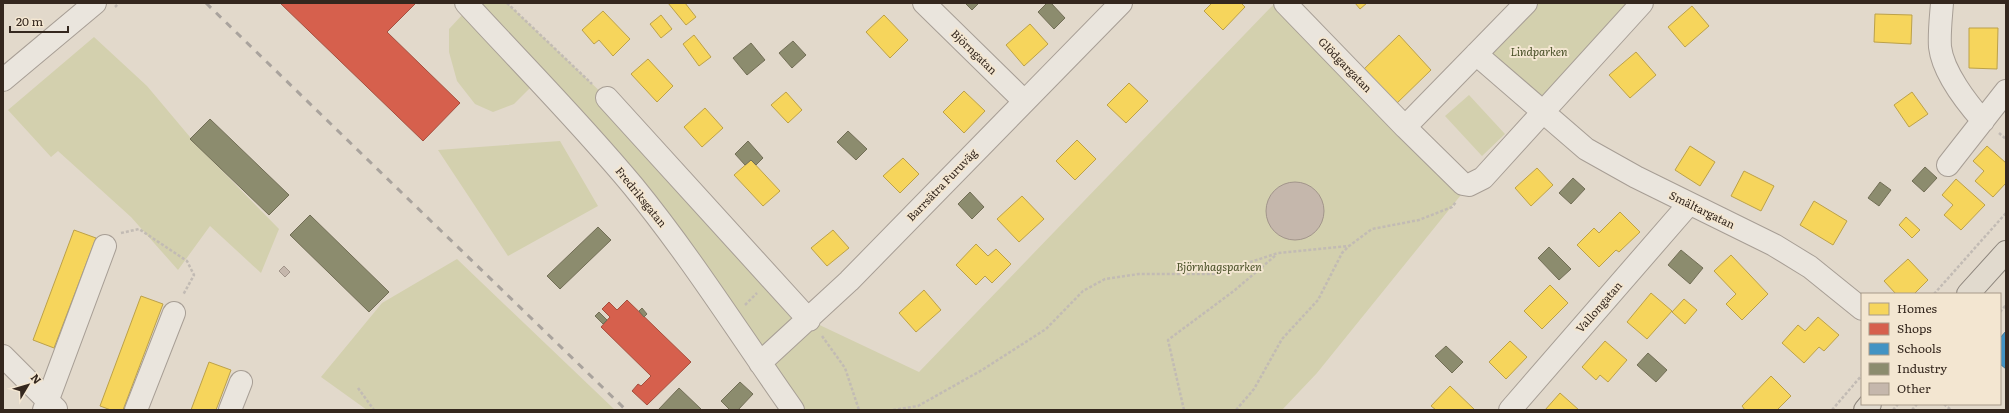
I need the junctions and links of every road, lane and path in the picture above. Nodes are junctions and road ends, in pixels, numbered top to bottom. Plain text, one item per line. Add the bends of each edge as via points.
1 (96, 3) edge
2 (466, 3) edge
3 (507, 3) edge
4 (924, 3) edge
5 (1121, 3) edge
6 (1285, 3) edge
7 (1526, 3) edge
8 (1642, 3) edge
9 (1942, 3) edge
10 (1476, 54) junction
11 (3, 80) edge
12 (2006, 91) edge
13 (607, 98) joint
14 (1024, 101) junction
15 (1542, 112) junction
16 (1983, 121) junction
17 (1404, 127) junction
18 (1948, 165) dead end
19 (1469, 185) junction
20 (1689, 204) junction
21 (2006, 213) edge
22 (105, 246) joint
23 (1349, 246) junction
24 (2006, 252) edge
25 (1278, 253) junction
26 (772, 279) junction
27 (1935, 293) edge
28 (1969, 293) edge
29 (743, 306) dead end
30 (1861, 308) edge
31 (174, 313) joint
32 (809, 320) junction
33 (3, 356) edge
34 (760, 363) junction
35 (1861, 376) edge
36 (241, 382) dead end
37 (358, 388) dead end
38 (50, 407) edge
39 (136, 410) edge
40 (230, 410) edge
41 (374, 410) edge
42 (793, 410) edge
43 (859, 410) edge
44 (893, 410) edge
45 (1184, 410) edge
46 (1236, 410) edge
47 (1510, 410) edge
48 (1832, 410) edge

1 - 11 street
2 - 34 street, Fredriksgatan via 633,186 692,264
3 - 13 path
4 - 14 street, Björngatan
5 - 14 street, Barrsätra Furuväg
6 - 17 street, Glödgargatan
7 - 10 street
8 - 15 street
9 - 16 street via 1940,46 1943,61 1968,104
10 - 15 street
10 - 17 street
12 - 16 street
13 - 26 street
14 - 32 street, Barrsätra Furuväg
15 - 19 street via 1483,178
15 - 20 street, Smältargatan via 1586,149
16 - 18 street
17 - 19 street via 1454,176 1463,184
19 - 23 path via 1452,206 1419,220 1372,229
20 - 30 street, Smältargatan via 1774,245 1810,267
20 - 47 street, Vallongatan
21 - 27 path
22 - 31 path via 123,231 138,229 187,261 194,275
22 - 38 street
23 - 25 path
23 - 46 path via 1342,253 1318,300 1282,339 1254,389
24 - 28 main road
25 - 44 path via 1214,274 1139,274 1105,279 1083,292 1046,329 982,370 918,406
25 - 45 path via 1235,290 1168,340
26 - 29 path
26 - 32 street
31 - 39 street
32 - 34 street, Barrsätra Furuväg
32 - 43 path via 845,368
33 - 38 street
34 - 42 street, Fredriksgatan
35 - 48 path
36 - 40 street
37 - 41 path

